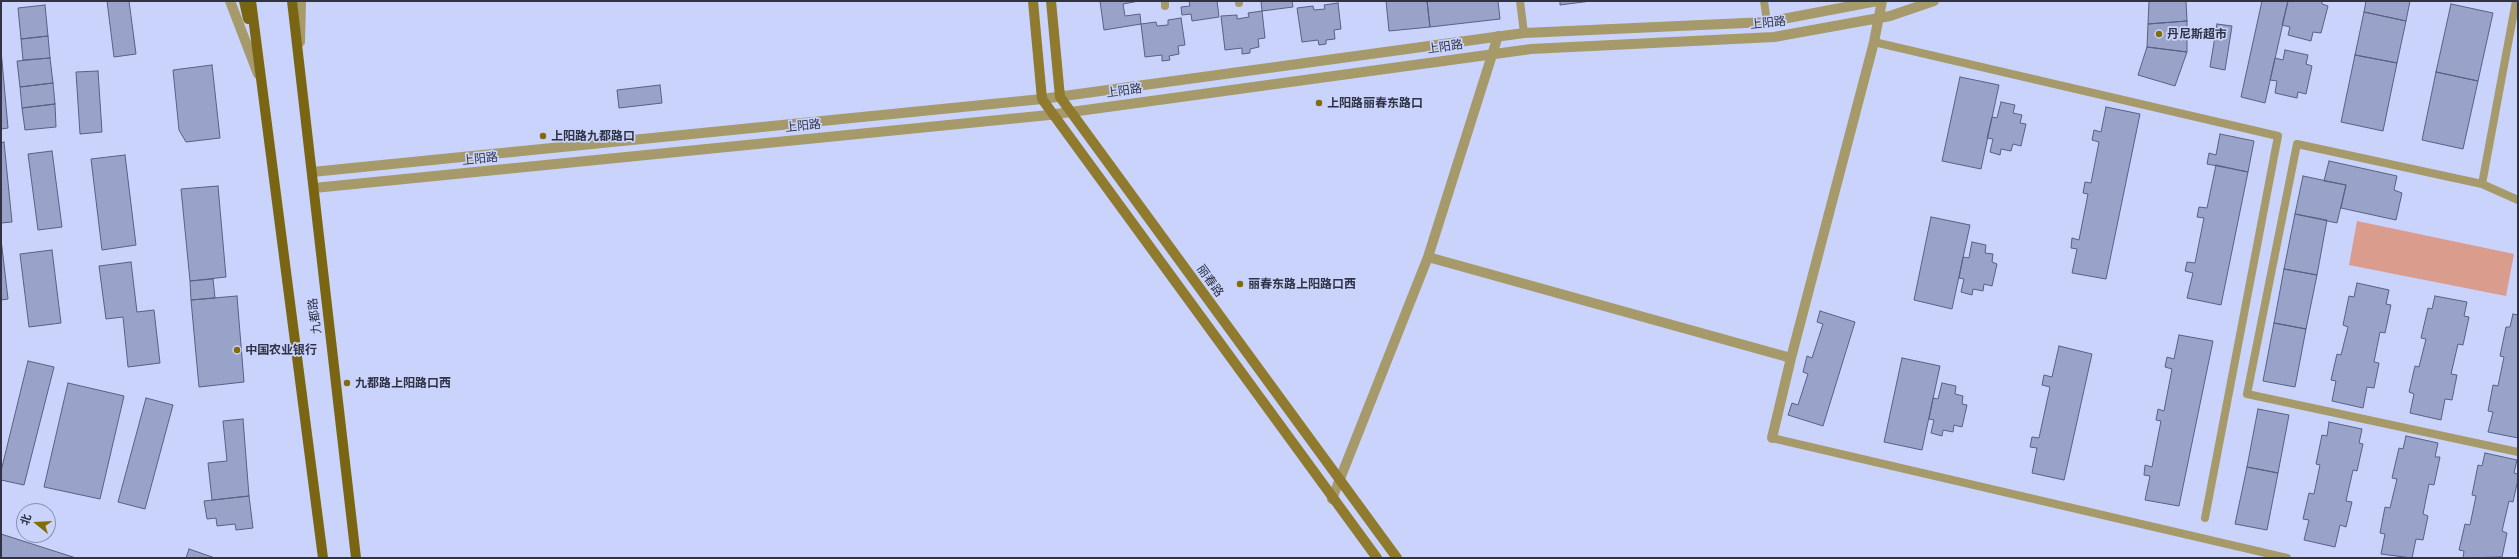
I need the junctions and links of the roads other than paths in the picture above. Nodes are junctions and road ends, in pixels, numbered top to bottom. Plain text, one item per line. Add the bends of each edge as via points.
1 (230, 1) edge
2 (244, 1) edge
3 (252, 1) edge
4 (292, 1) edge
5 (301, 1) edge
6 (1033, 1) edge
7 (1051, 1) edge
8 (1520, 1) edge
9 (1764, 1) edge
10 (1877, 1) edge
11 (1882, 1) edge
12 (1934, 1) edge
13 (2516, 1) edge
14 (1879, 18) junction
15 (1767, 22) junction
16 (1524, 33) junction
17 (1498, 36) junction
18 (1874, 42) junction
19 (1493, 53) junction
20 (300, 70) junction
21 (260, 77) junction
22 (1060, 97) junction
23 (1042, 99) junction
24 (1071, 112) junction
25 (1053, 114) junction
26 (312, 172) junction
27 (2482, 184) junction
28 (314, 188) junction
29 (2518, 200) edge
30 (1428, 258) junction
31 (1791, 358) junction
32 (1772, 438) joint
33 (2518, 452) edge
34 (1339, 481) junction
35 (1332, 499) junction
36 (2205, 518) dead end
37 (323, 558) edge
38 (356, 558) edge
39 (1377, 558) edge
40 (1397, 558) edge
41 (2287, 558) edge

1 - 21 street, 九都路
2 - 21 main road
3 - 21 main road, 九都路
4 - 20 main road, 九都路
5 - 20 street, 九都路
6 - 23 main road
7 - 22 main road
8 - 16 lane
9 - 15 lane
10 - 15 street, 上阳路
11 - 14 street
12 - 14 street, 上阳路
13 - 27 lane
14 - 18 street
14 - 19 street, 上阳路 via 1774,37
15 - 16 street, 上阳路
16 - 17 street, 上阳路
17 - 19 street
17 - 22 street, 上阳路
18 - 31 street
18 - 36 lane via 2278,136
19 - 24 street, 上阳路
19 - 30 street
20 - 26 main road, 九都路
21 - 37 main road, 九都路
22 - 23 street, 上阳路
22 - 24 main road, 丽春路
23 - 25 main road
23 - 26 street, 上阳路
24 - 25 street, 上阳路
24 - 34 main road, 丽春路
25 - 28 street, 上阳路
25 - 35 main road
26 - 28 main road, 九都路
27 - 29 lane
27 - 33 lane via 2297,144 2247,394
28 - 38 main road, 九都路
30 - 31 street
30 - 34 street
31 - 32 street
32 - 41 lane
34 - 35 street
34 - 40 main road, 丽春路
35 - 39 main road

